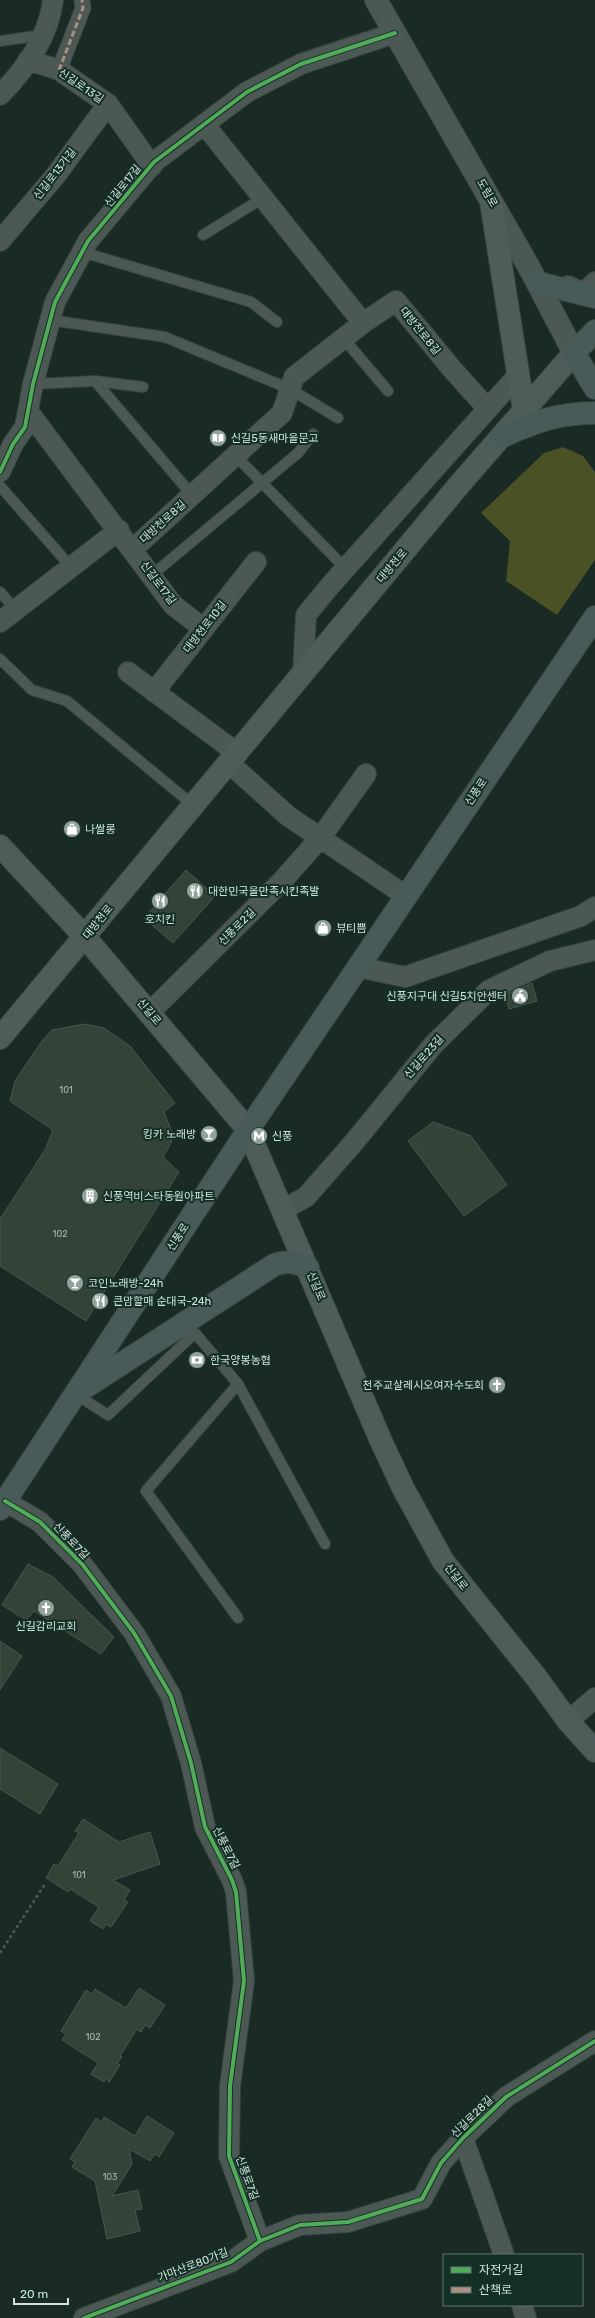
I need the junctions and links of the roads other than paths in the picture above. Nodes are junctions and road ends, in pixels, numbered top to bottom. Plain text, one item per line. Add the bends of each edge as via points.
1 (53, 0) edge
2 (82, 0) edge
3 (376, 0) edge
4 (394, 33) junction
5 (43, 35) junction
6 (0, 41) edge
7 (28, 60) junction
8 (59, 70) junction
9 (0, 95) edge
10 (108, 104) junction
11 (204, 124) junction
12 (152, 166) junction
13 (264, 198) junction
14 (491, 202) junction
15 (203, 235) dead end
16 (0, 241) edge
17 (82, 252) junction
18 (534, 276) junction
19 (595, 282) edge
20 (595, 297) edge
21 (50, 320) junction
22 (277, 322) dead end
23 (363, 323) junction
24 (595, 331) edge
25 (344, 338) junction
26 (574, 353) junction
27 (518, 375) junction
28 (95, 381) junction
29 (594, 383) edge
30 (33, 384) junction
31 (143, 387) dead end
32 (290, 389) junction
33 (388, 391) dead end
34 (488, 409) junction
35 (28, 411) junction
36 (524, 411) junction
37 (595, 413) edge
38 (338, 418) dead end
39 (313, 434) dead end
40 (501, 437) junction
41 (4, 452) edge
42 (235, 455) junction
43 (0, 472) edge
44 (261, 483) junction
45 (0, 486) edge
46 (192, 495) junction
47 (119, 530) junction
48 (133, 549) junction
49 (256, 562) dead end
50 (71, 567) junction
51 (346, 568) junction
52 (152, 575) junction
53 (0, 592) edge
54 (16, 610) junction
55 (595, 617) edge
56 (0, 622) edge
57 (204, 629) junction
58 (0, 659) edge
59 (128, 672) dead end
60 (303, 674) junction
61 (154, 692) junction
62 (233, 758) junction
63 (366, 774) dead end
64 (193, 805) junction
65 (321, 837) junction
66 (0, 846) edge
67 (406, 896) junction
68 (595, 907) edge
69 (85, 938) junction
70 (595, 950) edge
71 (358, 967) junction
72 (149, 1012) junction
73 (0, 1038) edge
74 (248, 1130) junction
75 (284, 1209) junction
76 (308, 1268) junction
77 (238, 1384) junction
78 (75, 1394) junction
79 (2, 1505) edge
80 (325, 1544) dead end
81 (238, 1618) dead end
82 (595, 1698) edge
83 (568, 1721) junction
84 (595, 1751) edge
85 (595, 2041) edge
86 (463, 2138) junction
87 (260, 2241) junction
88 (504, 2254) edge
89 (522, 2306) edge
90 (84, 2318) edge
91 (526, 2318) edge

1 - 5 street via 51,16
2 - 8 street via 83,8
3 - 4 street, 도림로
4 - 11 street, 신길로17길 via 301,64 247,92
4 - 14 street, 도림로
5 - 6 lane
5 - 7 street
7 - 8 street, 신길로13길
7 - 9 street
8 - 10 street, 신길로13길
10 - 12 street, 신길로13길
10 - 16 street, 신길로13가길 via 56,175
11 - 12 street, 신길로17길
11 - 13 street
12 - 17 street, 신길로17길 via 88,241
13 - 15 lane
13 - 23 street
14 - 18 street, 도림로
14 - 27 main road
17 - 21 street, 신길로17길 via 55,302
17 - 22 lane via 251,302
18 - 19 street via 579,291 586,291
18 - 20 main road
18 - 26 street, 도림로
21 - 30 street, 신길로17길
21 - 32 lane via 165,337
23 - 25 street, 대방천로8길
23 - 34 street, 대방천로8길 via 396,301
24 - 26 main road, 대방천로
25 - 32 street, 대방천로8길 via 294,377
25 - 33 lane
26 - 29 main road, 도림로
26 - 36 main road, 대방천로
27 - 34 street
27 - 36 main road
28 - 30 lane
28 - 31 lane
28 - 46 lane, 대방천로8길
30 - 35 street, 신길로17길
32 - 38 lane
32 - 42 street, 대방천로8길 via 282,413
34 - 51 street
35 - 41 street, 신길로17길 via 25,427
35 - 47 street, 신길로17길
36 - 40 main road, 대방천로
37 - 40 main road via 559,415 535,421
39 - 44 lane via 298,453
40 - 60 main road, 대방천로
41 - 43 street, 신길로17길
42 - 44 lane
42 - 46 street, 대방천로8길
44 - 51 lane
44 - 52 lane
45 - 50 lane
46 - 48 street, 대방천로8길
47 - 48 street, 신길로17길
47 - 50 street
48 - 52 street, 신길로17길
49 - 57 street, 대방천로10길
50 - 54 street
51 - 60 street via 306,615
52 - 57 street, 신길로17길 via 173,605
53 - 54 lane
54 - 56 street
55 - 67 main road, 신풍로
57 - 61 street, 대방천로10길
58 - 64 lane via 32,690 67,701
59 - 61 street
60 - 62 main road, 대방천로
61 - 62 street
62 - 64 main road, 대방천로
62 - 65 street via 288,816
63 - 65 street, 신풍로2길
64 - 69 main road, 대방천로
65 - 67 street
65 - 72 street, 신풍로2길 via 282,881
66 - 69 main road, 신길로
67 - 71 main road, 신풍로
68 - 71 street via 581,916 405,976
69 - 72 main road, 신길로
69 - 73 main road, 대방천로
70 - 75 street, 신길로23길 via 550,961 489,990 434,1044 306,1197
71 - 74 main road, 신풍로
72 - 74 main road, 신길로
74 - 75 main road, 신길로
74 - 78 main road, 신풍로
75 - 76 main road, 신길로
76 - 78 main road via 291,1262 274,1265
76 - 83 main road, 신길로 via 403,1488 443,1561
77 - 78 lane via 195,1334 108,1415
77 - 80 lane
77 - 81 lane via 146,1491
78 - 79 main road, 신풍로
79 - 87 street, 신풍로7길 via 40,1522 82,1564 134,1634 172,1696 191,1762 204,1827 236,1892 244,1981 230,2086 228,2156
82 - 83 street
83 - 84 main road, 신길로
85 - 86 street, 신길로28길 via 506,2097
86 - 87 street, 신길로28길 via 441,2163 422,2199 348,2222 300,2225
86 - 88 street
87 - 90 street, 가마산로80가길 via 230,2262
89 - 91 street

